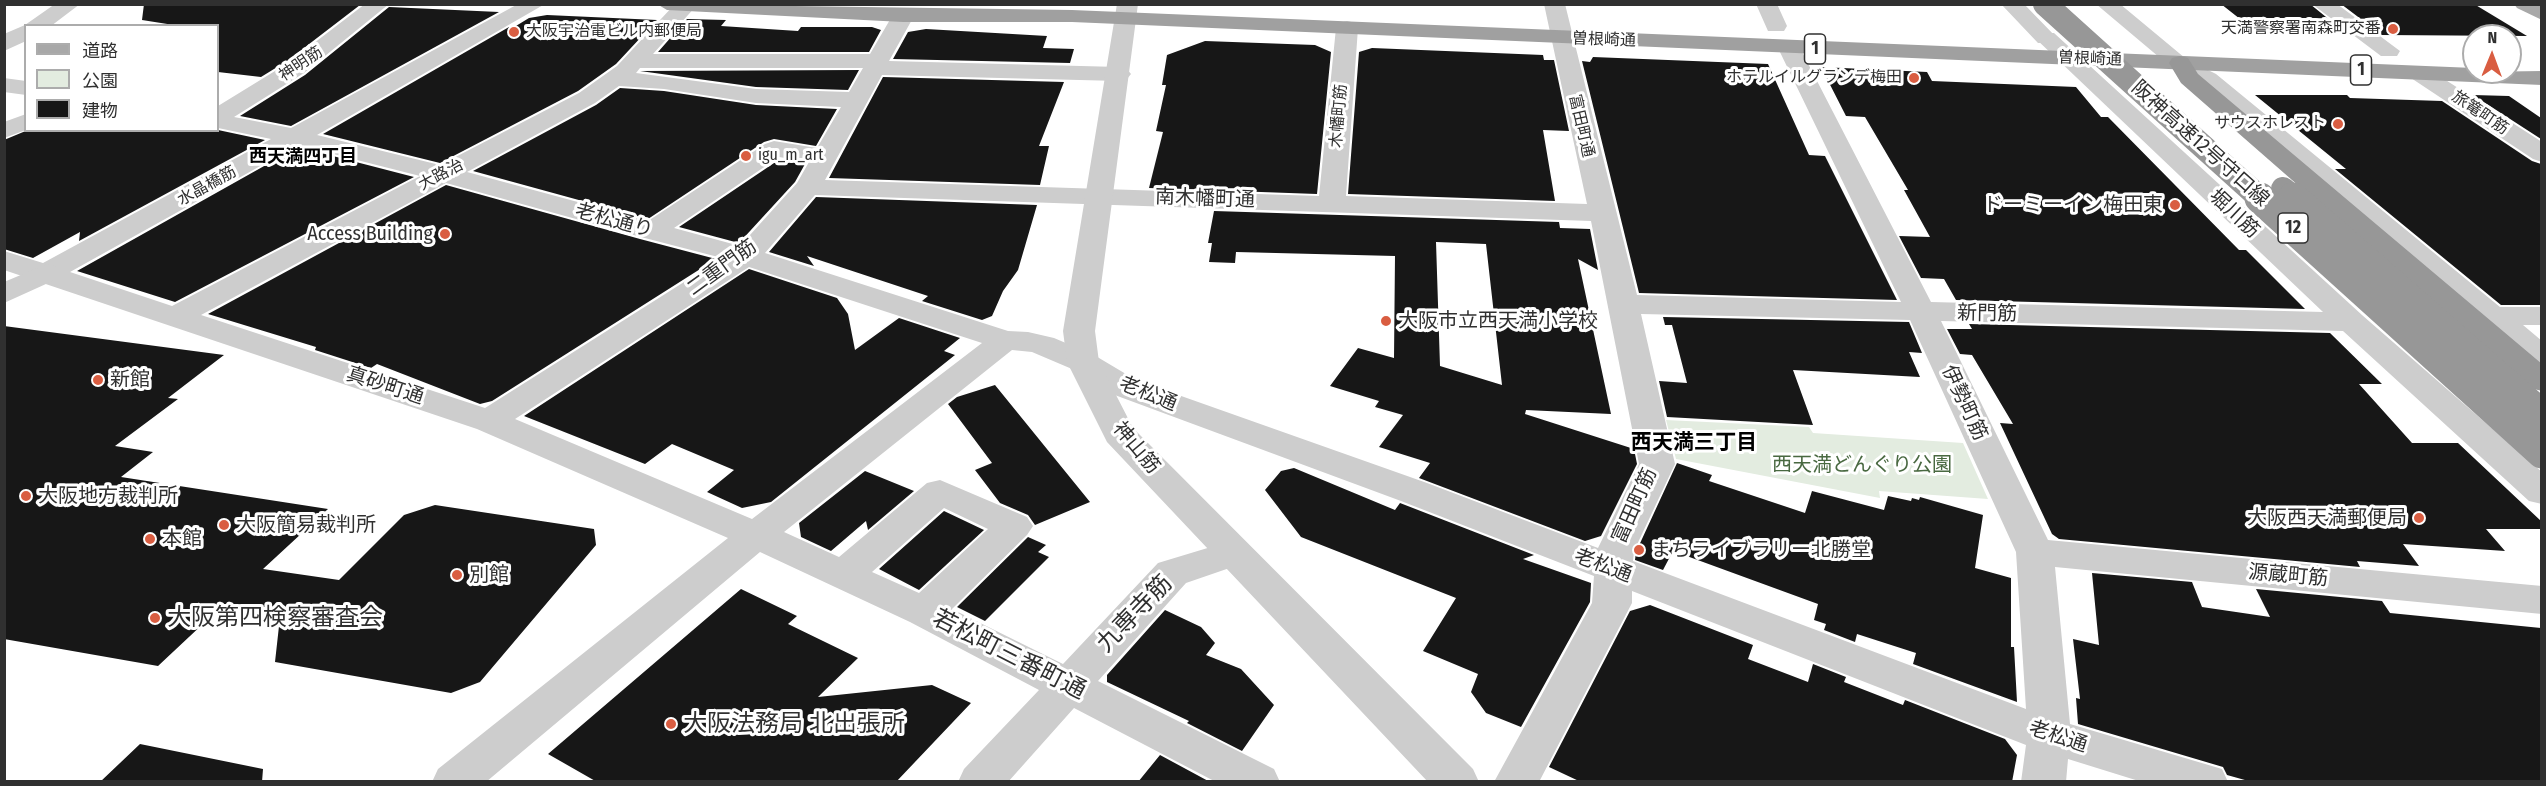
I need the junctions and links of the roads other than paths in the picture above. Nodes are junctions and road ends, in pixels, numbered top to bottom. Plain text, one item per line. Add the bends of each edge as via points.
1 (70, 4) edge
2 (379, 4) edge
3 (535, 4) edge
4 (667, 4) edge
5 (1219, 4) edge
6 (1766, 4) edge
7 (2011, 4) edge
8 (2045, 4) edge
9 (2071, 4) edge
10 (2106, 4) edge
11 (2322, 4) edge
12 (2524, 4) edge
13 (686, 5) edge
14 (899, 9) edge
15 (1128, 12) edge
16 (2541, 14) edge
17 (1557, 20) edge
18 (38, 24) edge
19 (1347, 28) junction
20 (24, 32) edge
21 (1783, 37) junction
22 (2046, 38) junction
23 (2151, 41) junction
24 (4, 44) edge
25 (2346, 48) dead end
26 (2389, 51) junction
27 (2186, 52) junction
28 (2462, 54) edge
29 (2522, 57) edge
30 (2068, 58) junction
31 (2541, 58) edge
32 (634, 61) junction
33 (876, 64) junction
34 (2419, 73) junction
35 (1119, 74) junction
36 (2541, 78) edge
37 (613, 79) junction
38 (4, 85) edge
39 (24, 88) edge
40 (857, 100) junction
41 (219, 115) edge
42 (219, 121) edge
43 (24, 122) edge
44 (4, 131) edge
45 (296, 137) junction
46 (2541, 154) edge
47 (825, 157) junction
48 (442, 174) junction
49 (808, 187) junction
50 (1101, 195) junction
51 (1332, 204) junction
52 (1602, 213) junction
53 (651, 231) junction
54 (746, 256) junction
55 (4, 260) edge
56 (46, 273) junction
57 (4, 294) edge
58 (1624, 304) junction
59 (1921, 312) junction
60 (2403, 312) dead end
61 (2492, 316) junction
62 (2541, 316) edge
63 (174, 317) junction
64 (2350, 322) junction
65 (1005, 340) junction
66 (2541, 357) edge
67 (1083, 362) junction
68 (2541, 381) edge
69 (2541, 415) edge
70 (489, 421) junction
71 (2541, 436) edge
72 (2541, 453) edge
73 (2541, 492) edge
74 (756, 535) junction
75 (2035, 552) junction
76 (1234, 553) junction
77 (1614, 571) junction
78 (843, 575) junction
79 (2541, 600) edge
80 (924, 612) junction
81 (1068, 684) junction
82 (2049, 736) junction
83 (458, 780) edge
84 (980, 782) edge
85 (1258, 782) edge
86 (1457, 782) edge
87 (1516, 782) edge
88 (2043, 782) edge
89 (2206, 782) edge

1 - 18 street
2 - 41 street, 神明筋 via 296,69
3 - 45 street, 水晶橋筋
4 - 13 highway, 曽根崎通 / 1
5 - 17 highway, 曽根崎通 / 1
6 - 21 street, 伊勢町筋
7 - 22 street, 堀川筋
8 - 72 highway, 阪神高速12号守口線 / 12, bridge
9 - 69 highway, 阪神高速12号守口線 / 12, bridge
10 - 23 street
11 - 26 street
12 - 16 main road
13 - 14 highway, 曽根崎通 / 1
13 - 32 street, 大路治
14 - 15 highway, 曽根崎通 / 1 via 1072,16
14 - 33 street, 二重門筋
15 - 19 highway, 曽根崎通 / 1
15 - 35 street, 神山筋
17 - 19 highway, 曽根崎通 / 1
17 - 21 highway, 曽根崎通 / 1
17 - 52 street, 富田町通
19 - 51 street, 木幡町筋
20 - 24 street
21 - 22 highway, 曽根崎通 / 1
21 - 30 highway, 曽根崎通 / 1
21 - 59 street, 伊勢町筋
22 - 23 highway, 曽根崎通 / 1
22 - 30 street, 堀川筋
23 - 27 street
25 - 26 highway, 1
26 - 28 highway, 1
27 - 30 highway, 曽根崎通 / 1
27 - 34 highway, 曽根崎通 / 1
27 - 61 street via 2208,79
27 - 68 highway via 2189,78
29 - 31 highway
30 - 64 street, 堀川筋
32 - 33 street
32 - 37 street, 大路治
33 - 35 street
33 - 40 street, 二重門筋
34 - 36 highway, 曽根崎通 / 1
34 - 46 street, 旅篭町筋
35 - 50 street, 神山筋
37 - 40 street via 664,82 756,96
37 - 48 street, 大路治 via 587,98
38 - 39 street
40 - 47 street, 二重門筋
42 - 45 street, 老松通り
43 - 44 street
45 - 48 street, 老松通り
45 - 56 street, 水晶橋筋
47 - 49 street, 二重門筋
47 - 53 street via 774,149
48 - 53 street, 老松通り
48 - 63 street, 大路治
49 - 50 street, 南木幡町通
49 - 54 street, 二重門筋
50 - 51 street, 南木幡町通
50 - 67 street, 神山筋 via 1079,331
51 - 52 street, 南木幡町通
52 - 58 street, 富田町筋
53 - 54 street, 老松通り
54 - 65 street, 老松通り
54 - 70 street, 二重門筋
55 - 56 street, 真砂町通
56 - 57 street, 水晶橋筋
56 - 63 street, 真砂町通
58 - 59 street, 新門筋
58 - 77 street, 富田町筋 via 1657,464 1615,551
59 - 64 street, 新門筋
59 - 75 street, 伊勢町筋
60 - 71 street
61 - 62 street
61 - 66 street
63 - 70 street, 真砂町通
64 - 73 street, 堀川筋
65 - 67 street, 老松通 via 1028,340
65 - 74 street
67 - 76 street, 神山筋 via 1119,434
67 - 77 street, 老松通 via 1124,387 1414,492
70 - 74 street, 真砂町通
74 - 78 street, 若松町三番町通
74 - 83 street
75 - 79 street, 源蔵町筋
75 - 82 street, 伊勢町筋
76 - 81 street, 九専寺筋 via 1172,573
76 - 86 street, 神山筋
77 - 82 street, 老松通
77 - 87 street, 富田町筋 via 1612,603
78 - 80 street, 若松町三番町通
78 - 80 street via 940,492 1014,526
80 - 81 street, 若松町三番町通
81 - 84 street, 九専寺筋
81 - 85 street, 若松町三番町通
82 - 88 street, 伊勢町筋
82 - 89 street, 老松通

